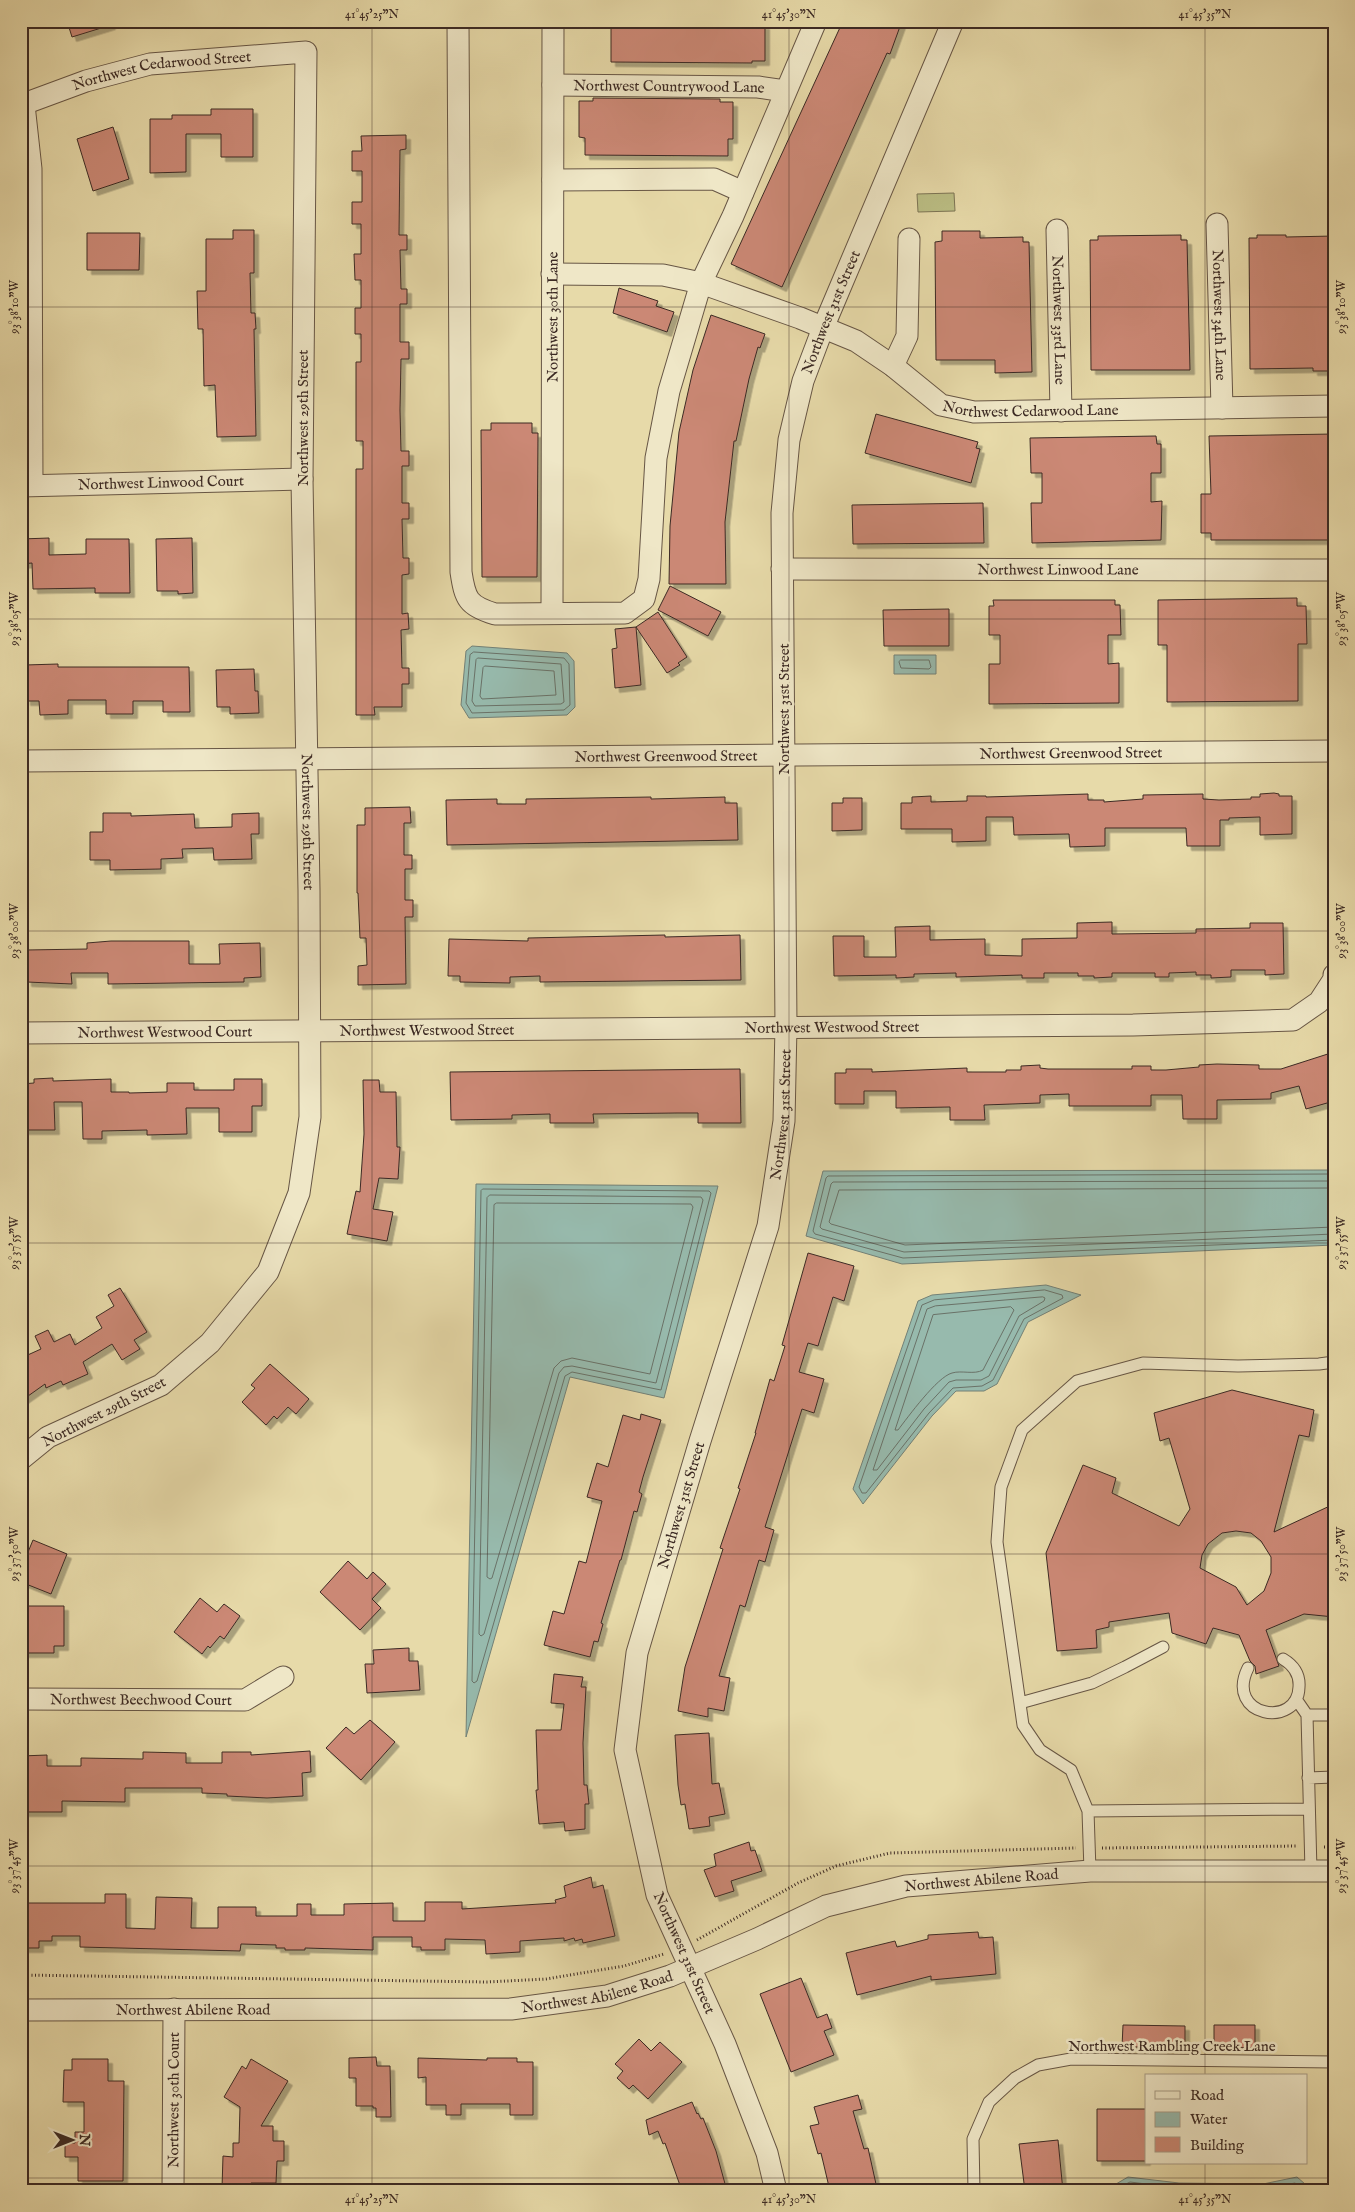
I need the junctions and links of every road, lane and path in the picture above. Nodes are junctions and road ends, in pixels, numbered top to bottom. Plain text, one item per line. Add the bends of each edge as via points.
1 (458, 21) edge
2 (553, 21) edge
3 (816, 21) edge
4 (954, 21) edge
5 (306, 52) joint
6 (553, 85) junction
7 (785, 91) junction
8 (23, 105) edge
9 (553, 180) junction
10 (744, 192) junction
11 (1217, 224) dead end
12 (1057, 230) dead end
13 (909, 239) dead end
14 (552, 274) junction
15 (702, 283) junction
16 (823, 328) junction
17 (893, 366) junction
18 (1334, 406) edge
19 (1222, 408) junction
20 (1061, 411) junction
21 (302, 479) junction
22 (27, 486) edge
23 (782, 569) junction
24 (1334, 570) edge
25 (552, 613) junction
26 (1334, 751) edge
27 (784, 756) junction
28 (306, 760) junction
29 (21, 761) edge
30 (1334, 975) edge
31 (786, 1026) junction
32 (309, 1031) junction
33 (21, 1033) edge
34 (1334, 1362) edge
35 (21, 1459) edge
36 (1163, 1647) dead end
37 (1282, 1659) dead end
38 (1248, 1668) dead end
39 (283, 1677) dead end
40 (21, 1699) edge
41 (1296, 1699) junction
42 (1020, 1703) junction
43 (1307, 1715) junction
44 (1334, 1715) edge
45 (1334, 1777) edge
46 (1308, 1778) junction
47 (1309, 1809) junction
48 (1088, 1811) junction
49 (1311, 1871) junction
50 (1334, 1871) edge
51 (1090, 1872) junction
52 (691, 1968) junction
53 (174, 2009) junction
54 (21, 2010) edge
55 (1334, 2062) edge
56 (173, 2191) edge
57 (776, 2191) edge
58 (974, 2191) edge

1 - 25 street via 461,572 464,591 476,608 495,614
2 - 6 street, Northwest 30th Lane
3 - 7 street
4 - 16 street, Northwest 31st Street
5 - 8 street, Northwest Cedarwood Street via 150,64 86,81
5 - 21 street, Northwest 29th Street
6 - 7 street, Northwest Countrywood Lane via 758,87
6 - 9 street, Northwest 30th Lane
7 - 10 street
8 - 22 street via 31,169
9 - 10 street via 714,178
9 - 14 street, Northwest 30th Lane
10 - 15 street
11 - 19 street, Northwest 34th Lane
12 - 20 street, Northwest 33rd Lane
13 - 17 street via 907,336
14 - 15 street, Northwest Cedarwood Lane via 662,275
14 - 25 street, Northwest 30th Lane
15 - 16 street, Northwest Cedarwood Lane
15 - 25 street via 669,391 656,458 649,580 644,599 625,613
16 - 17 street, Northwest Cedarwood Lane via 856,341
16 - 23 street, Northwest 31st Street via 802,382 789,440 782,513
17 - 20 street, Northwest Cedarwood Lane via 941,405 974,412
18 - 19 street, Northwest Cedarwood Lane
19 - 20 street, Northwest Cedarwood Lane
21 - 22 street, Northwest Linwood Court
21 - 28 street, Northwest 29th Street
23 - 24 street, Northwest Linwood Lane
23 - 27 street, Northwest 31st Street
26 - 27 street, Northwest Greenwood Street
27 - 28 street, Northwest Greenwood Street
27 - 31 street, Northwest 31st Street
28 - 29 street, Northwest Greenwood Street
28 - 32 street, Northwest 29th Street
30 - 31 street, Northwest Westwood Street via 1319,1002 1293,1020 1133,1025
31 - 32 street, Northwest Westwood Street
31 - 52 street, Northwest 31st Street via 784,1120 768,1226 637,1653 625,1750 656,1895
32 - 33 street, Northwest Westwood Court
32 - 35 street, Northwest 29th Street via 310,1117 298,1193 268,1272 210,1342 161,1385 48,1437
34 - 42 lane via 1238,1366 1143,1363 1077,1381 1022,1430 1001,1487 997,1542
36 - 42 lane via 1092,1683
37 - 41 lane via 1296,1671 1299,1690
38 - 41 lane via 1243,1686 1249,1703 1256,1709 1274,1714
39 - 40 street, Northwest Beechwood Court via 245,1700
41 - 43 lane
42 - 48 lane via 1024,1725 1040,1750 1072,1770
43 - 44 lane
43 - 46 lane
45 - 46 lane
46 - 47 lane
47 - 48 lane
47 - 49 lane
48 - 51 lane
49 - 50 street, Northwest Abilene Road
49 - 51 street, Northwest Abilene Road
51 - 52 street, Northwest Abilene Road via 897,1888 826,1906
52 - 53 street, Northwest Abilene Road via 607,1996 511,2009
52 - 57 street, Northwest 31st Street via 767,2152
53 - 54 street, Northwest Abilene Road
53 - 56 street, Northwest 30th Court
55 - 58 lane, Northwest Rambling Creek Lane via 1070,2059 1038,2065 1015,2078 989,2102 973,2139

